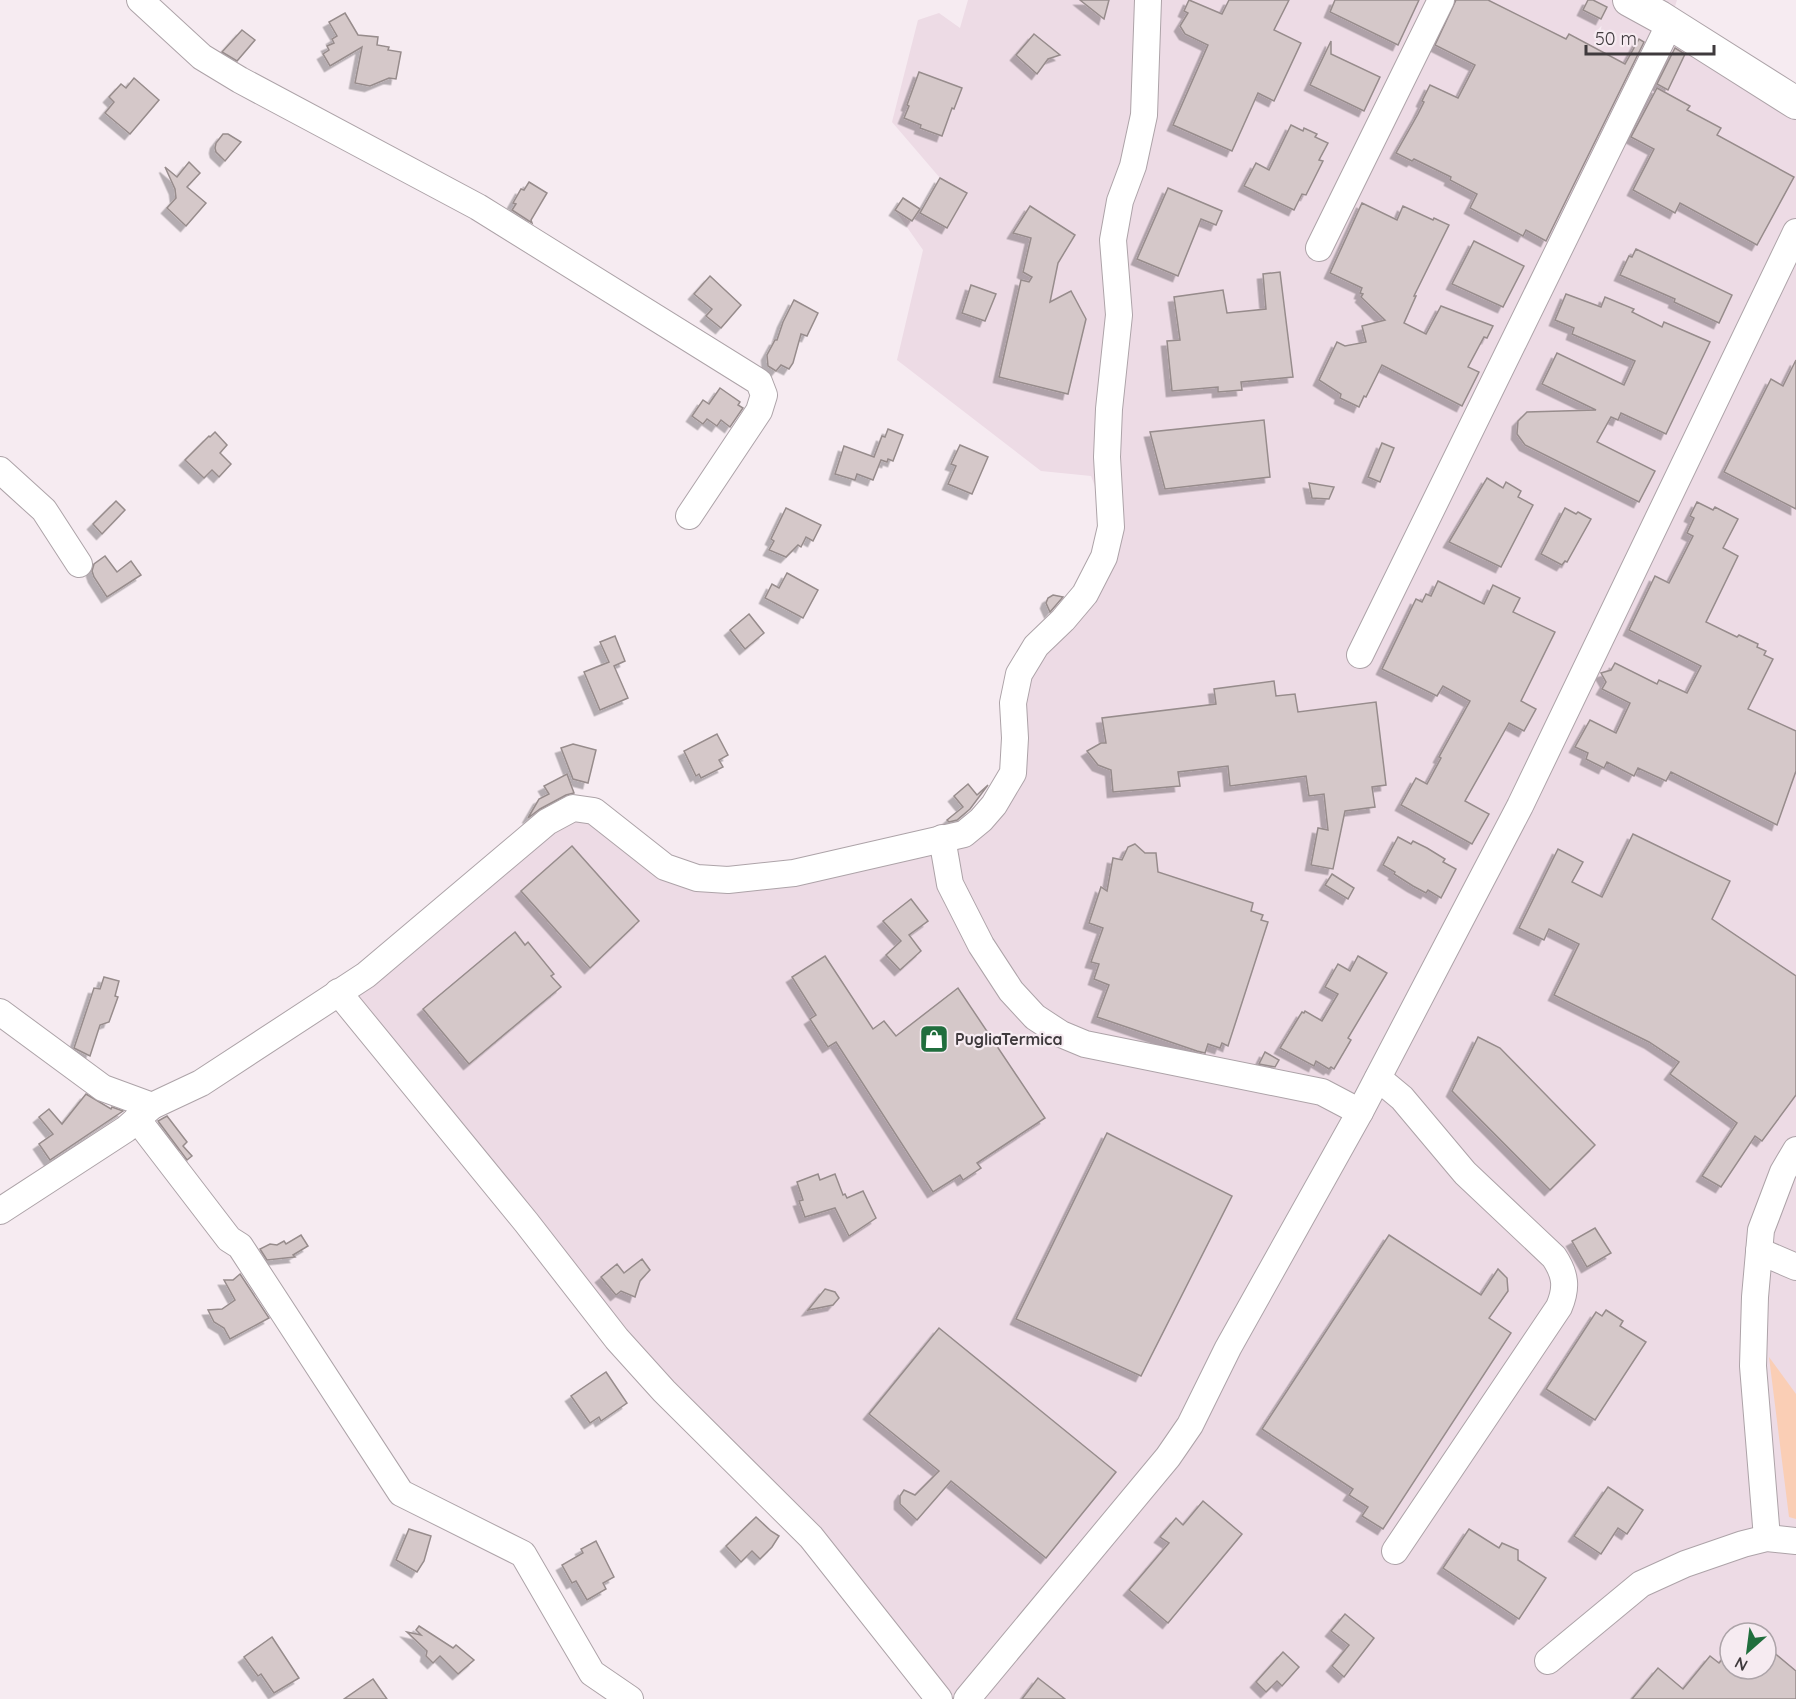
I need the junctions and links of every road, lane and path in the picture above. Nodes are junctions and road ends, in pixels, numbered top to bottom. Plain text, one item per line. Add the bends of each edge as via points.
1 (140, 0) edge
2 (1148, 0) edge
3 (1441, 0) edge
4 (1629, 0) edge
5 (1670, 23) junction
6 (1796, 103) edge
7 (1796, 232) edge
8 (1319, 248) dead end
9 (0, 470) edge
10 (689, 516) dead end
11 (80, 564) dead end
12 (1360, 655) dead end
13 (942, 838) junction
14 (338, 992) junction
15 (0, 1012) edge
16 (1377, 1078) junction
17 (1360, 1112) junction
18 (144, 1113) junction
19 (1796, 1150) edge
20 (0, 1211) edge
21 (1759, 1251) junction
22 (1796, 1267) edge
23 (1767, 1538) junction
24 (1796, 1541) edge
25 (1395, 1551) dead end
26 (1548, 1661) dead end
27 (630, 1699) edge
28 (939, 1699) edge
29 (967, 1699) edge

1 - 10 street via 202,57 478,207 759,382 764,395 759,411
2 - 13 street via 1144,115 1113,240 1119,315 1107,457 1111,527 1104,557 1085,594 1036,646 1019,674 1013,703 1013,773 978,824 964,834
3 - 8 street
4 - 5 main road
5 - 6 main road
5 - 12 street
7 - 16 street via 1520,806
9 - 11 street via 44,510
13 - 14 street via 794,873 728,880 697,878 665,867 594,811 573,808 547,822 366,975
13 - 17 street via 950,884 981,945 1011,991 1035,1017 1085,1044 1322,1092
14 - 18 street via 201,1083
14 - 28 street via 617,1338 664,1391 811,1537
15 - 18 street via 103,1088
16 - 17 street
16 - 25 street via 1402,1098 1465,1173 1554,1257 1566,1281 1559,1307
17 - 29 street via 1228,1348 1190,1425 1168,1457
18 - 20 street via 126,1129
18 - 27 street via 229,1239 240,1246 402,1494 524,1554 592,1673
19 - 21 street via 1773,1196 1761,1230
21 - 22 street
21 - 23 street via 1753,1366
23 - 24 street
23 - 26 street via 1685,1564 1641,1584

